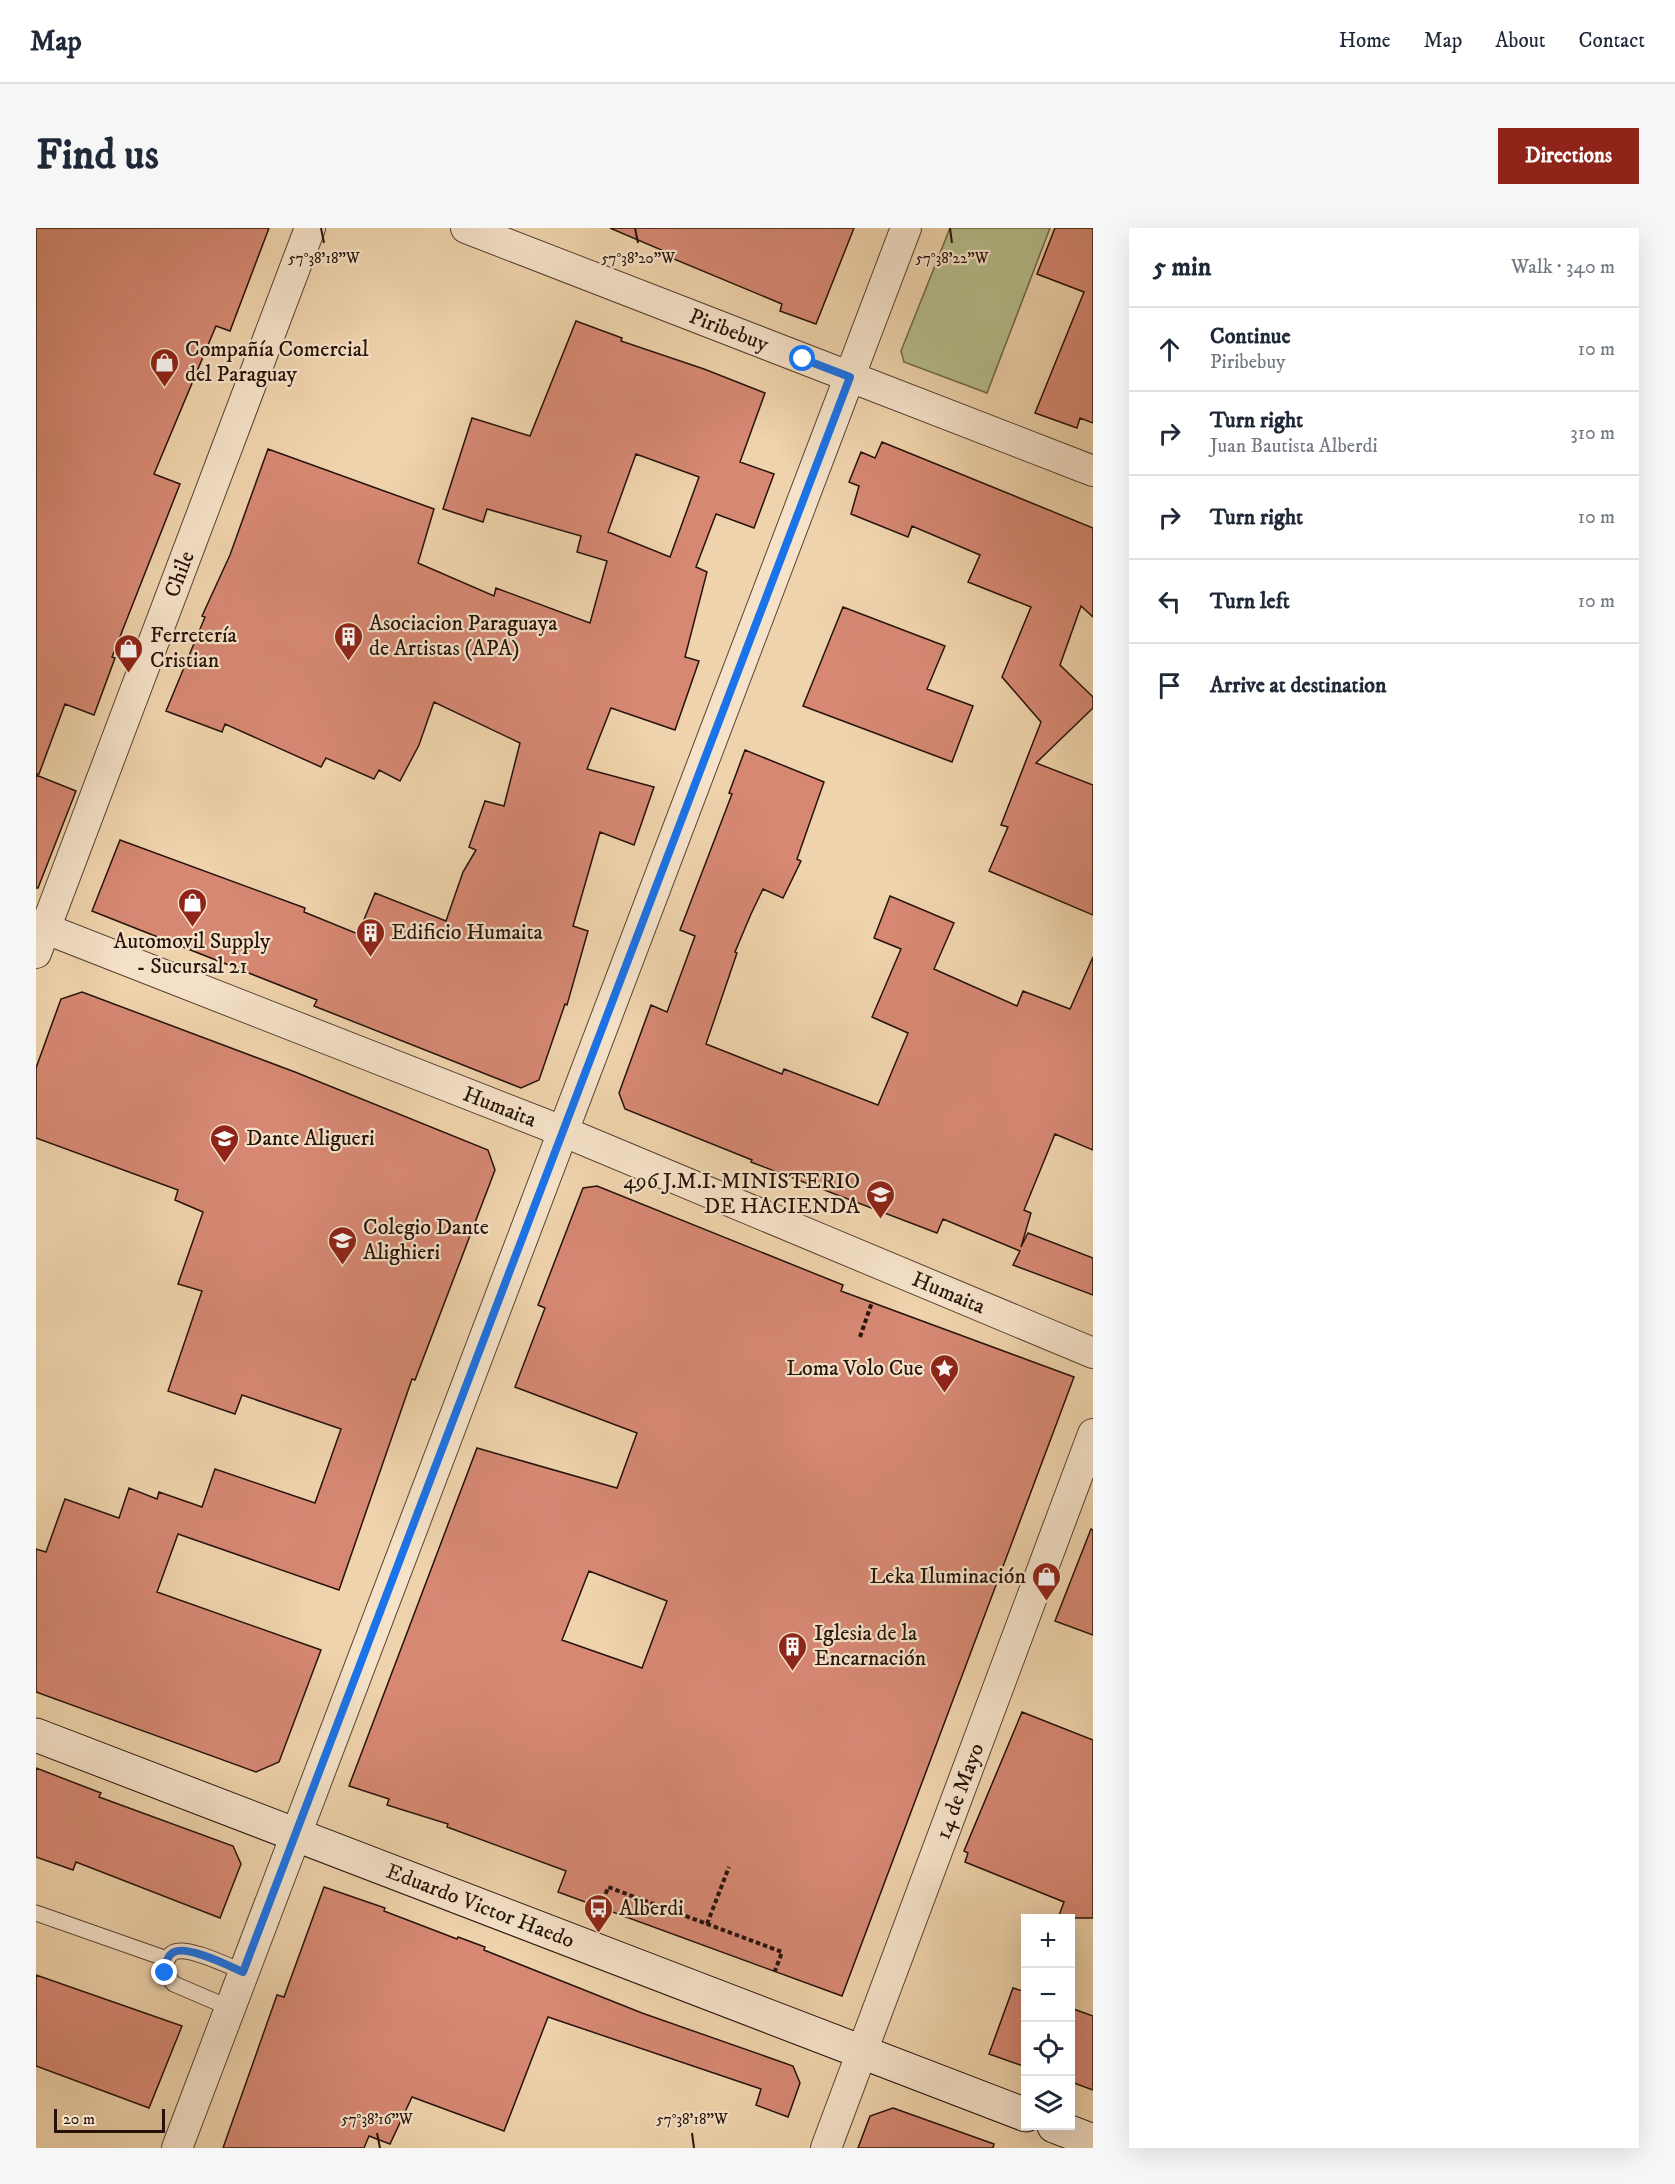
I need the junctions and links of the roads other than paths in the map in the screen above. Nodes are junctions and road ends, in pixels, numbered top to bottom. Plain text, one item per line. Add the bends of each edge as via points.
1 (310, 228) edge
2 (466, 228) edge
3 (906, 228) edge
4 (850, 377) junction
5 (1093, 471) edge
6 (39, 936) edge
7 (562, 1131) junction
8 (1093, 1353) edge
9 (1093, 1434) edge
10 (36, 1735) edge
11 (294, 1834) junction
12 (36, 1913) edge
13 (167, 1959) junction
14 (243, 1972) junction
15 (230, 2008) junction
16 (863, 2052) junction
17 (1021, 2113) edge
18 (1064, 2130) edge
19 (1093, 2141) edge
20 (177, 2148) edge
21 (826, 2148) edge

1 - 6 street, Chile
2 - 4 street, Piribebuy
3 - 4 street
4 - 5 street, Piribebuy
4 - 7 street
6 - 7 street, Humaita
7 - 8 street, Humaita
7 - 11 street
9 - 16 street, 14 de Mayo
10 - 11 street, Eduardo Victor Haedo
11 - 14 street
11 - 16 street, Eduardo Victor Haedo
12 - 13 lane
13 - 14 lane via 174,1952 188,1950
13 - 15 lane via 165,1973 174,1984
14 - 15 street
15 - 20 street
16 - 17 street, Eduardo Victor Haedo
16 - 21 street, 14 de Mayo
18 - 19 street

